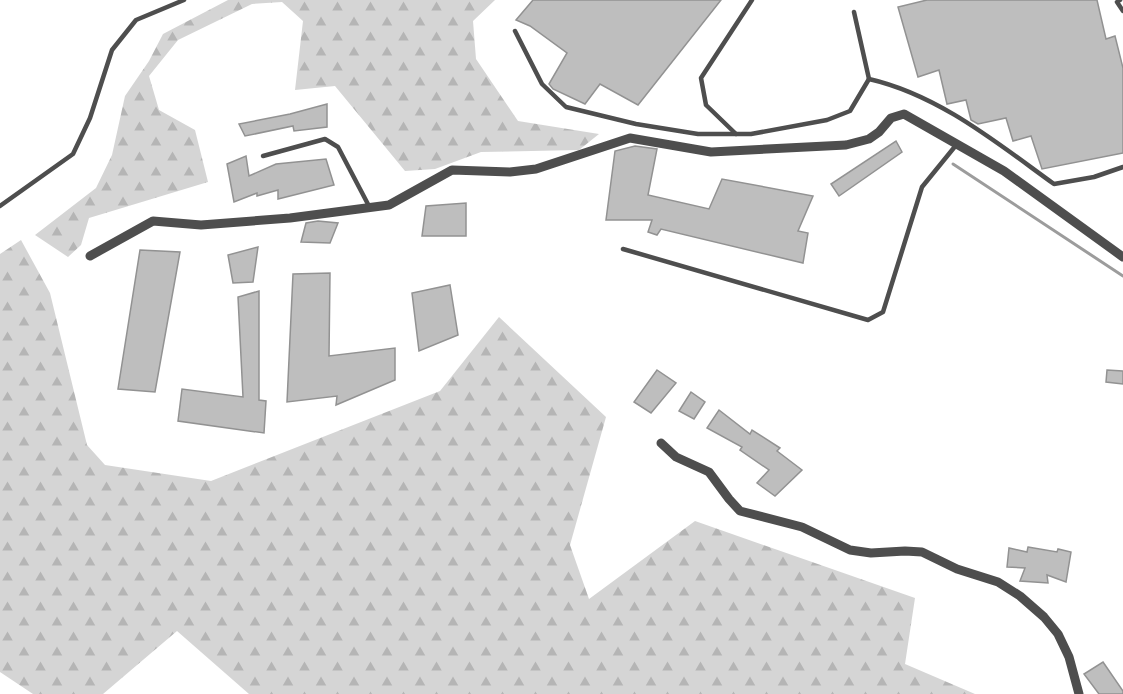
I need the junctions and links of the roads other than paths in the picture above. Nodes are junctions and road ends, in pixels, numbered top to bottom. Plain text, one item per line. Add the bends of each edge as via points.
1 (184, 0) edge
2 (752, 0) edge
3 (1118, 1) edge
4 (854, 12) dead end
5 (1123, 12) edge
6 (515, 31) dead end
7 (869, 79) junction
8 (736, 134) junction
9 (957, 144) junction
10 (263, 156) dead end
11 (1123, 167) edge
12 (0, 206) edge
13 (370, 208) junction
14 (623, 249) dead end
15 (90, 256) dead end
16 (1123, 257) edge
17 (661, 442) dead end
18 (1079, 694) edge

1 - 12 lane via 136,20 112,50 90,118 73,154
2 - 8 lane via 701,78 706,105
3 - 5 lane
4 - 7 lane
6 - 8 lane via 542,84 566,107 698,134
7 - 8 lane via 850,111 827,120
7 - 11 lane via 893,85 963,120 1054,184
9 - 13 street via 904,114 891,118 869,139 846,145 711,152 630,138 536,169 452,170 389,205
9 - 14 lane via 922,187 884,312 868,321
9 - 16 street via 1004,171
10 - 13 lane via 326,139 338,147
13 - 15 street via 201,225 153,221
17 - 18 street via 676,457 709,472 740,511 802,527 850,550 922,552 998,582 1020,596 1058,634

